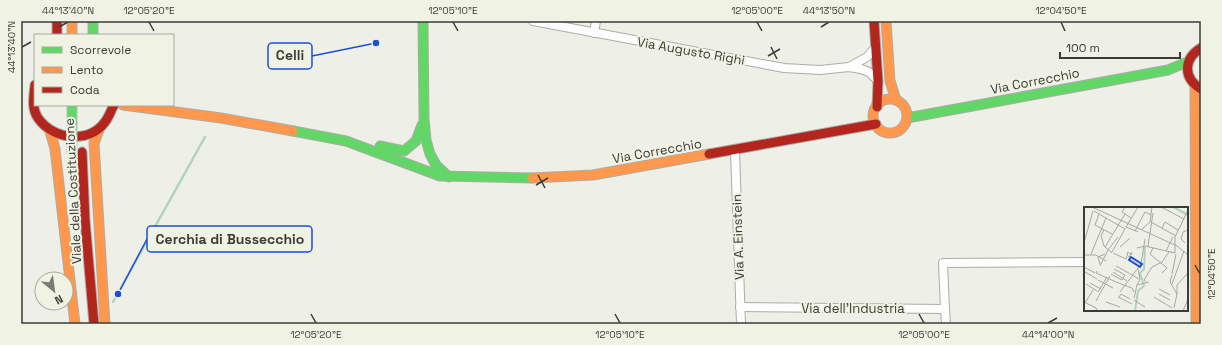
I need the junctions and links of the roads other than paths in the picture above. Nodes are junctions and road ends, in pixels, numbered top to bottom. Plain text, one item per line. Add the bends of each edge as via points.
1 (57, 21) edge
2 (72, 21) edge
3 (93, 21) edge
4 (423, 21) edge
5 (533, 21) edge
6 (596, 21) edge
7 (874, 21) edge
8 (886, 21) edge
9 (594, 33) junction
10 (57, 34) edge
11 (72, 34) edge
12 (93, 34) edge
13 (876, 48) junction
14 (1201, 48) edge
15 (1187, 62) junction
16 (849, 67) junction
17 (1168, 70) junction
18 (878, 81) junction
19 (1195, 85) edge
20 (34, 94) edge
21 (896, 100) junction
22 (34, 106) edge
23 (34, 106) edge
24 (72, 106) edge
25 (114, 106) edge
26 (130, 106) edge
27 (877, 106) junction
28 (424, 118) junction
29 (907, 118) junction
30 (876, 124) junction
31 (82, 129) dead end
32 (99, 130) junction
33 (50, 131) junction
34 (346, 141) junction
35 (735, 151) junction
36 (72, 157) dead end
37 (450, 177) junction
38 (1192, 261) edge
39 (1084, 262) edge
40 (82, 294) dead end
41 (740, 307) junction
42 (945, 309) junction
43 (75, 324) edge
44 (85, 324) edge
45 (94, 324) edge
46 (105, 324) edge
47 (741, 324) edge
48 (946, 324) edge
49 (1196, 324) edge

1 - 10 main road
2 - 11 main road
3 - 12 main road
4 - 28 main road
5 - 9 street, Via Augusto Righi
6 - 9 street
7 - 13 main road
8 - 21 main road via 890,81
9 - 16 street, Via Augusto Righi via 784,68 820,70
13 - 16 street, Via Augusto Righi
13 - 18 main road
14 - 15 main road via 1195,51
15 - 17 main road, Via Correcchio
15 - 19 main road via 1186,68
16 - 18 street, Via Augusto Righi via 861,68
17 - 19 main road via 1178,72
17 - 29 main road, Via Correcchio
18 - 27 main road
19 - 38 main road
20 - 22 main road
21 - 27 main road via 886,100
21 - 29 main road via 905,107
23 - 33 main road via 42,123
24 - 36 main road, Viale della Costituzione, bridge
25 - 32 main road
26 - 34 main road via 221,118
27 - 30 main road via 874,115
28 - 34 main road via 420,137 414,145 404,151 355,139
28 - 37 main road via 430,154 436,165
29 - 30 main road via 897,132 885,132
30 - 35 main road, Via Correcchio
31 - 45 main road, Viale della Costituzione via 85,220
32 - 33 main road via 88,136 75,138
32 - 46 main road via 94,143
33 - 43 main road via 55,149
34 - 37 main road, Via Correcchio via 440,176
35 - 37 main road, Via Correcchio via 593,175 552,178
35 - 41 street, Via A. Einstein
38 - 49 main road
39 - 42 street via 943,263
40 - 44 main road
41 - 42 street, Via dell'Industria
41 - 47 street, Via A. Einstein
42 - 48 street

